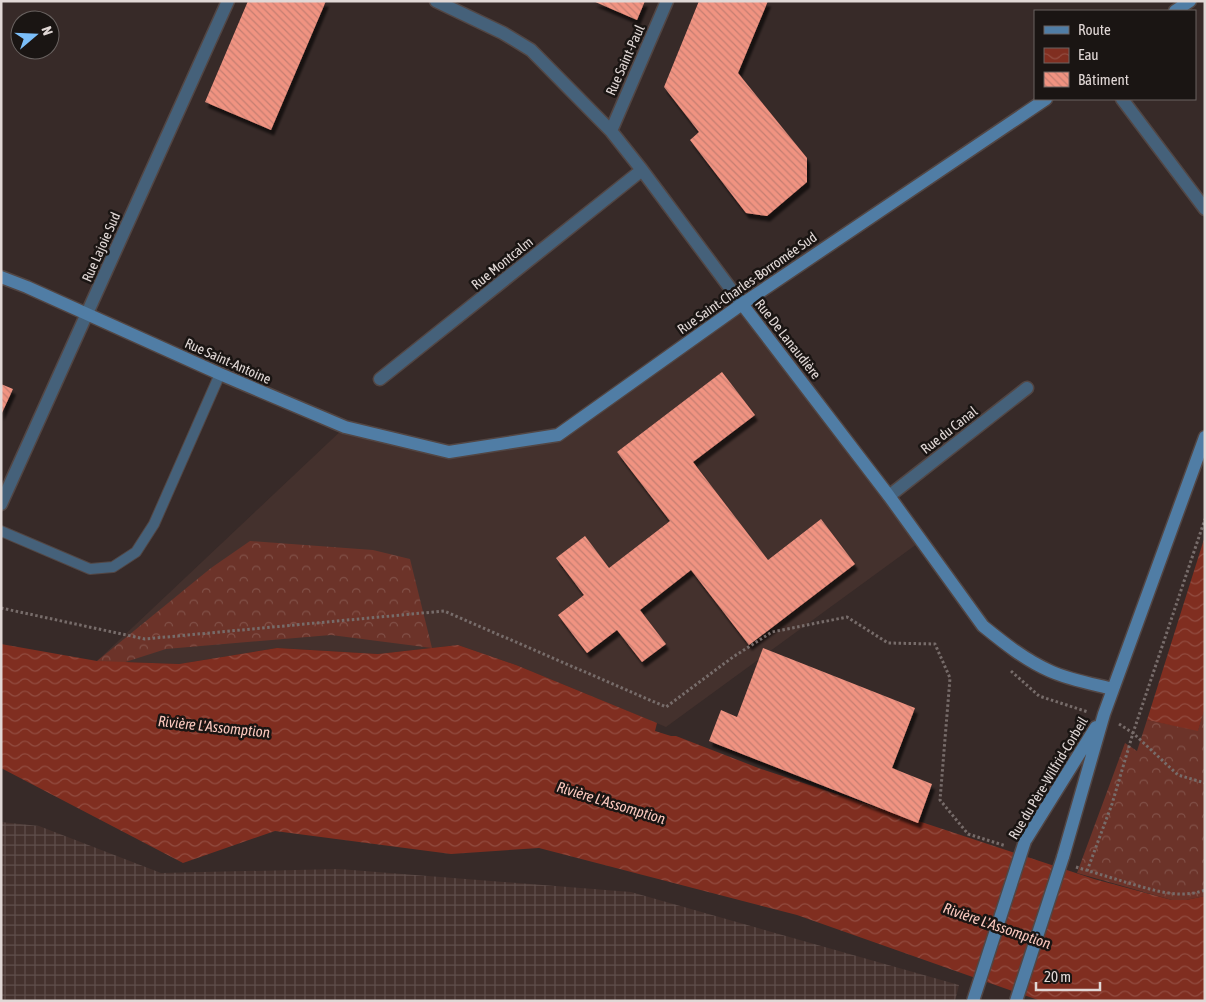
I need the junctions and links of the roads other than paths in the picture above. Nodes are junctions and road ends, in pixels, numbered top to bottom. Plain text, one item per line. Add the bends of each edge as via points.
1 (228, 1) edge
2 (436, 1) edge
3 (668, 1) edge
4 (1190, 1) edge
5 (1176, 10) edge
6 (1045, 100) edge
7 (1123, 100) edge
8 (611, 131) junction
9 (642, 170) junction
10 (1205, 209) edge
11 (1, 276) edge
12 (742, 304) junction
13 (87, 314) junction
14 (220, 374) junction
15 (380, 379) dead end
16 (1027, 388) dead end
17 (1205, 437) edge
18 (450, 452) joint
19 (889, 496) junction
20 (1, 504) edge
21 (1, 531) edge
22 (1113, 689) junction
23 (1104, 714) junction
24 (973, 1001) edge
25 (1016, 1001) edge

1 - 13 street, Rue Lajoie Sud
2 - 8 street, Rue De Lanaudière via 531,50
3 - 8 street, Rue Saint-Paul
4 - 5 street
6 - 12 street, Rue Saint-Charles-Borromée Sud
7 - 10 street
8 - 9 street, Rue De Lanaudière
9 - 12 street, Rue De Lanaudière
9 - 15 street, Rue Montcalm
11 - 13 street, Rue Saint-Antoine
12 - 18 street, Rue Saint-Charles-Borromée Sud via 558,435
12 - 19 street, Rue De Lanaudière
13 - 14 street, Rue Saint-Antoine
13 - 20 street, Rue Lajoie Sud
14 - 18 street, Rue Saint-Antoine via 345,427
14 - 21 lane via 154,524 136,552 113,567 90,569
16 - 19 street, Rue du Canal
17 - 22 street, Rue du Père-Wilfrid-Corbeil
19 - 22 street, Rue De Lanaudière via 983,626 998,639 1052,672
22 - 23 street, Rue du Père-Wilfrid-Corbeil
23 - 24 street, Rue du Père-Wilfrid-Corbeil, bridge via 1025,841
23 - 25 street, Rue du Père-Wilfrid-Corbeil, bridge via 1066,861

